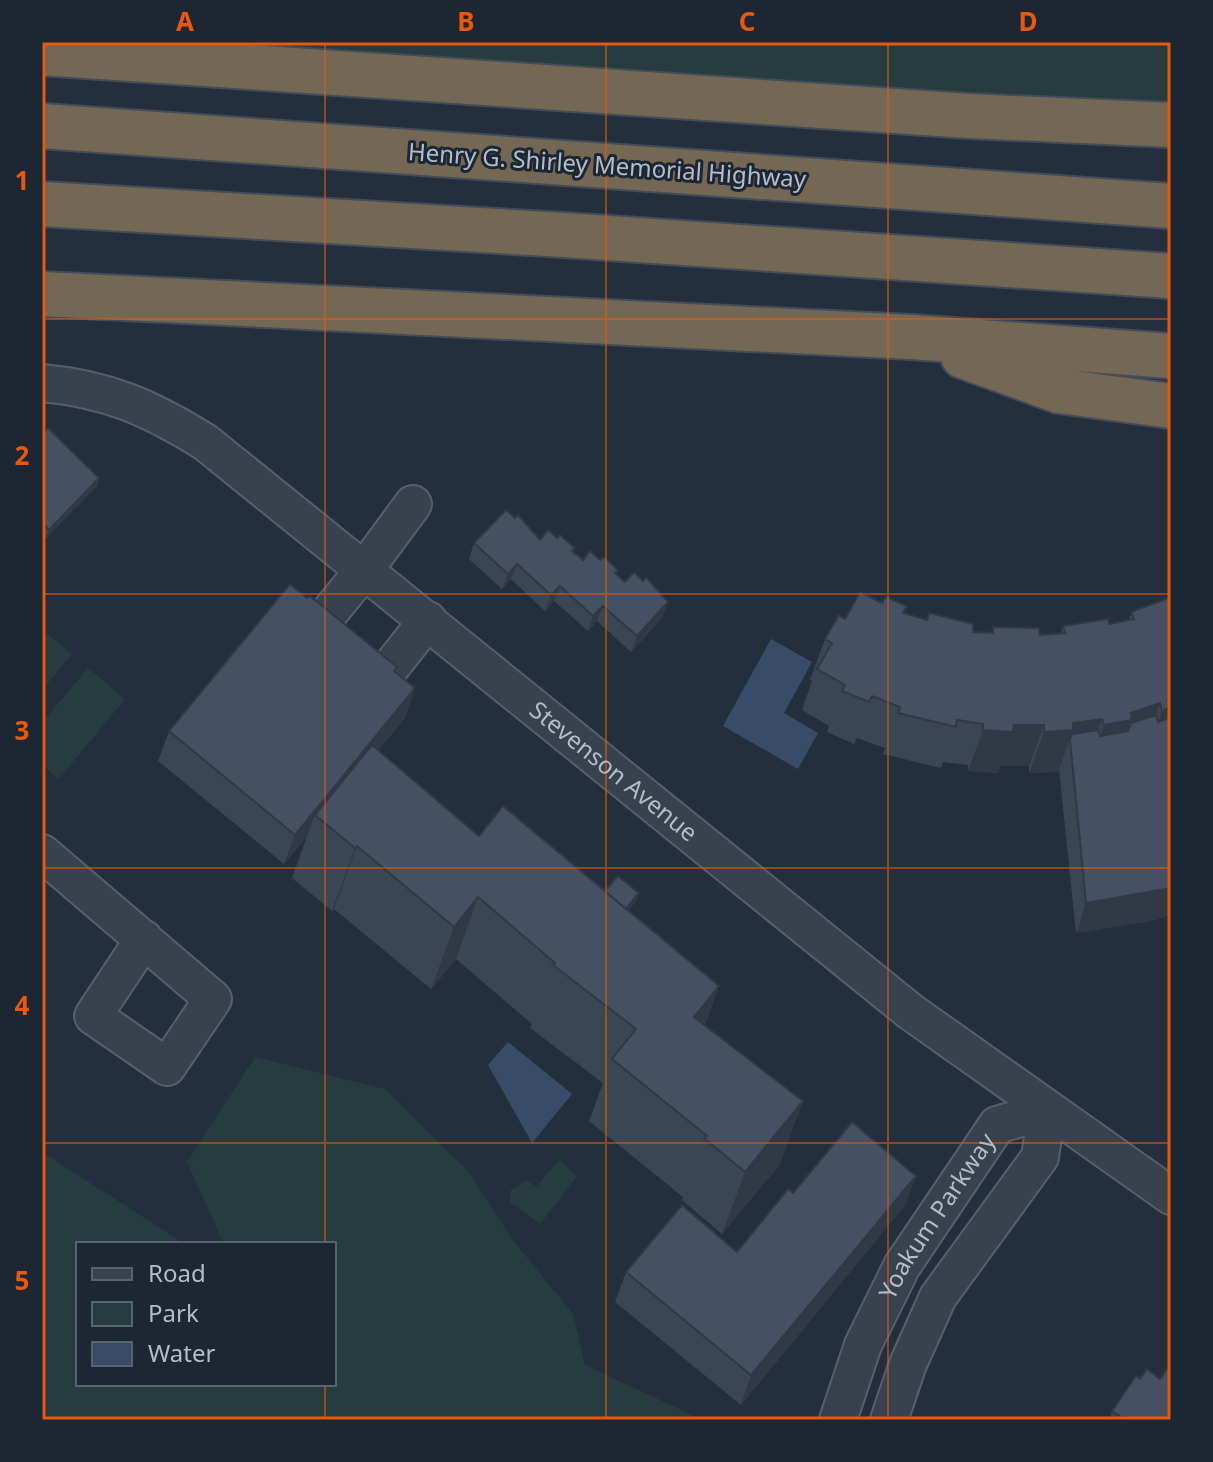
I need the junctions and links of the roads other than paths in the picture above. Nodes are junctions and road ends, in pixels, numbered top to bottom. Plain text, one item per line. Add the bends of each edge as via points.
1 (42, 53) edge
2 (1171, 125) edge
3 (42, 126) edge
4 (42, 204) edge
5 (1171, 206) edge
6 (1171, 276) edge
7 (42, 294) edge
8 (912, 337) junction
9 (1171, 356) edge
10 (42, 383) edge
11 (1171, 406) edge
12 (413, 504) dead end
13 (365, 569) junction
14 (428, 620) junction
15 (311, 635) edge
16 (375, 687) edge
17 (42, 853) edge
18 (144, 939) dead end
19 (1047, 1110) junction
20 (1171, 1196) edge
21 (838, 1420) edge
22 (889, 1420) edge

1 - 2 highway
3 - 5 highway, Henry G. Shirley Memorial Highway
4 - 6 highway
7 - 8 highway
8 - 9 highway
8 - 11 highway via 1059,391
10 - 13 street, Stevenson Avenue via 81,387 167,418 216,450
12 - 13 street
13 - 14 street, Stevenson Avenue
13 - 15 street
14 - 16 street
14 - 19 street, Stevenson Avenue via 911,1012
17 - 18 street
19 - 20 street, Stevenson Avenue
19 - 21 street, Yoakum Parkway via 997,1125 902,1266 863,1345
19 - 22 street, Yoakum Parkway via 1040,1157 938,1297

